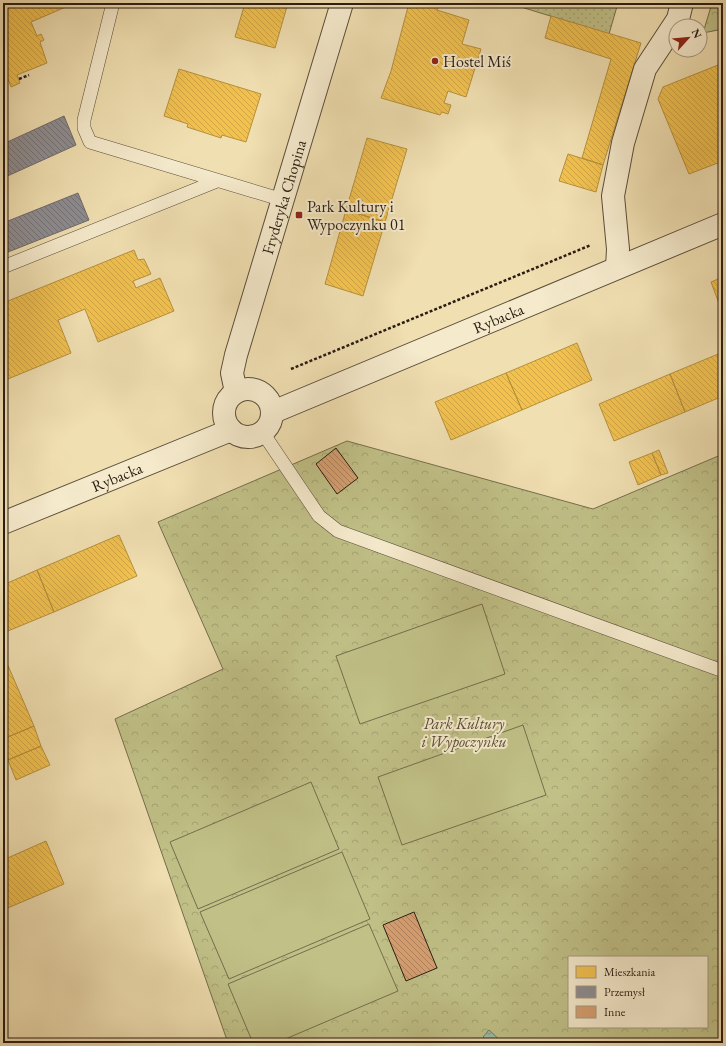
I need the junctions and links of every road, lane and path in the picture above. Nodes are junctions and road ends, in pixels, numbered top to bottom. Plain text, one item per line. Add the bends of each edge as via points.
1 (113, 3) edge
2 (342, 3) edge
3 (682, 3) edge
4 (29, 75) dead end
5 (19, 79) dead end
6 (217, 181) junction
7 (283, 200) junction
8 (723, 224) edge
9 (617, 234) junction
10 (3, 267) edge
11 (617, 268) junction
12 (290, 369) dead end
13 (236, 392) junction
14 (273, 412) junction
15 (231, 430) junction
16 (263, 433) junction
17 (3, 523) edge
18 (723, 671) edge

1 - 6 lane via 84,120 84,128 90,142
2 - 7 street, Fryderyka Chopina
3 - 9 street via 678,19 645,69 623,143 613,196
4 - 5 path
6 - 7 lane
6 - 10 lane
7 - 13 street, Fryderyka Chopina via 236,355 232,380
8 - 11 street, Rybacka
9 - 11 street
9 - 12 path
11 - 14 street, Rybacka
13 - 14 street via 247,389 263,393 269,400
13 - 15 street via 226,402 224,409 224,417
14 - 16 street via 271,424
15 - 16 street via 245,438
15 - 17 street, Rybacka
16 - 18 lane via 319,516 338,532

